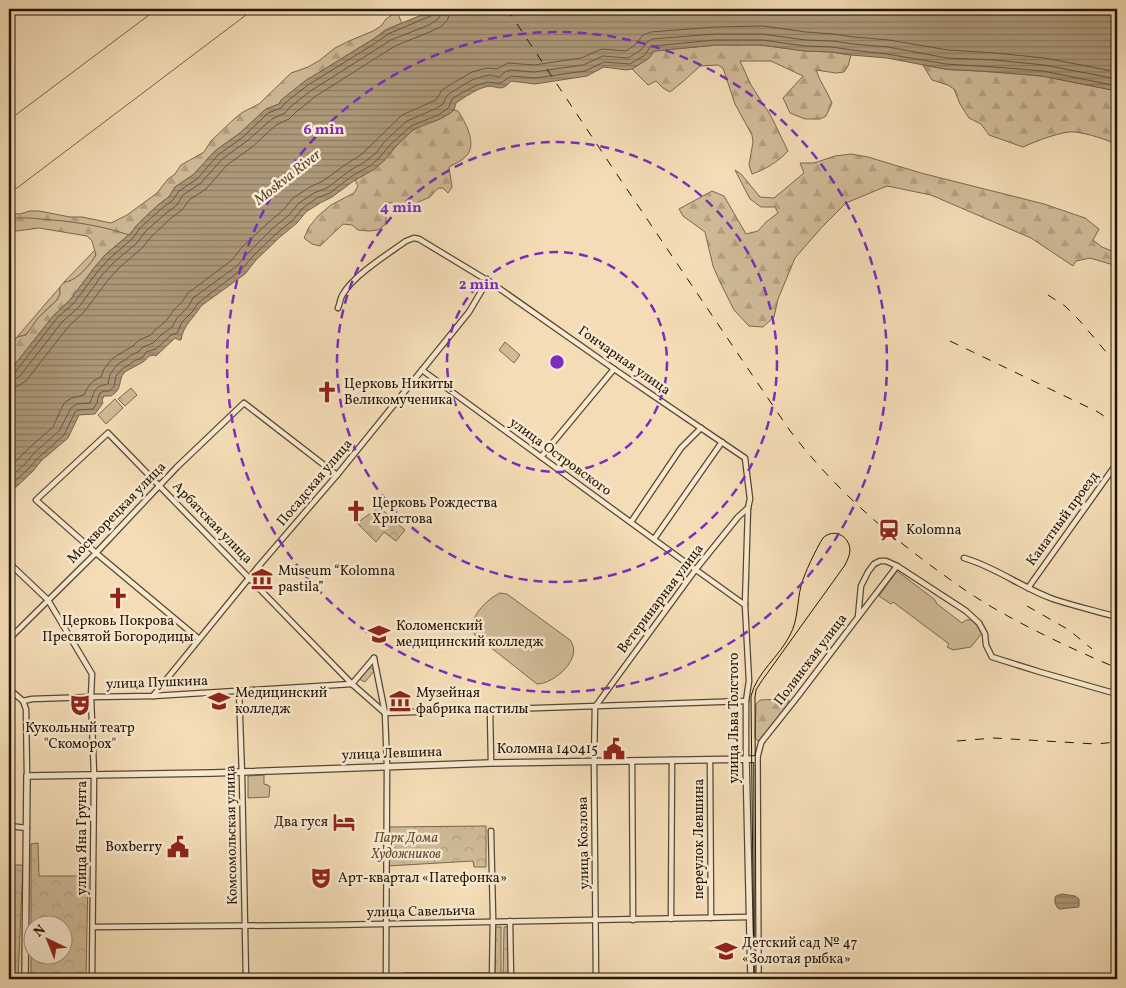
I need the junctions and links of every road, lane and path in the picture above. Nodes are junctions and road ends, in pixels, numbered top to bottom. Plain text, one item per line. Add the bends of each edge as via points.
1 (490, 282) junction
2 (338, 308) dead end
3 (614, 369) junction
4 (422, 370) junction
5 (701, 428) junction
6 (722, 442) junction
7 (541, 457) junction
8 (745, 458) joint
9 (1117, 463) edge
10 (337, 475) junction
11 (159, 485) junction
12 (748, 508) junction
13 (631, 522) junction
14 (654, 539) junction
15 (96, 553) junction
16 (964, 558) dead end
17 (685, 562) dead end
18 (9, 563) edge
19 (897, 566) junction
20 (694, 568) junction
21 (249, 578) junction
22 (1028, 588) junction
23 (48, 600) junction
24 (745, 605) junction
25 (858, 617) junction
26 (1117, 617) edge
27 (9, 639) edge
28 (199, 639) junction
29 (352, 684) junction
30 (9, 689) edge
31 (240, 690) junction
32 (1117, 694) edge
33 (153, 696) junction
34 (91, 697) junction
35 (23, 701) junction
36 (746, 701) junction
37 (595, 707) junction
38 (490, 710) junction
39 (385, 713) junction
40 (746, 759) junction
41 (757, 759) junction
42 (632, 760) junction
43 (672, 760) junction
44 (710, 760) junction
45 (594, 761) junction
46 (491, 763) junction
47 (387, 766) junction
48 (242, 772) junction
49 (94, 774) junction
50 (27, 776) junction
51 (9, 826) edge
52 (27, 828) junction
53 (491, 832) dead end
54 (749, 917) junction
55 (711, 918) junction
56 (672, 919) junction
57 (633, 920) junction
58 (493, 921) junction
59 (510, 921) junction
60 (596, 921) junction
61 (387, 924) junction
62 (245, 925) junction
63 (93, 927) junction
64 (404, 976) dead end
65 (492, 978) edge
66 (25, 979) edge
67 (92, 979) edge
68 (246, 979) edge
69 (386, 979) edge
70 (511, 979) edge
71 (596, 979) edge
72 (751, 979) edge
73 (758, 979) edge

1 - 2 street via 414,238 406,240 359,276 341,296
1 - 3 street, Гончарная улица
1 - 4 street, Посадская улица
3 - 5 street, Гончарная улица
3 - 7 street
4 - 7 street, улица Островского
4 - 10 street, Посадская улица
5 - 6 street, Гончарная улица
5 - 13 street via 681,448
6 - 8 street, Гончарная улица
6 - 14 street
7 - 13 street, улица Островского
8 - 12 street, улица Льва Толстого via 750,499
9 - 22 street, Канатный проезд
10 - 11 street, Москворецкая улица via 244,403
10 - 21 street, Посадская улица
11 - 15 street, Москворецкая улица
11 - 15 street, Арбатская улица via 108,433 36,500
11 - 21 street, Арбатская улица
12 - 20 street, Ветеринарная улица
12 - 24 street, улица Льва Толстого
13 - 14 street, улица Островского
14 - 17 street, улица Островского
15 - 23 street, Москворецкая улица
15 - 28 street
16 - 22 street, Канатный проезд via 980,562
18 - 23 street, улица Яна Грунта
19 - 25 street
19 - 25 street, Полянская улица via 886,561 874,564 862,586
19 - 32 street, Полянская улица via 973,617 985,634 992,657
20 - 24 street
20 - 37 street, Ветеринарная улица
21 - 28 street, Посадская улица
21 - 29 street, Арбатская улица
22 - 26 street, Канатный проезд via 1053,599
23 - 27 street, Москворецкая улица
23 - 34 street, улица Яна Грунта via 92,674
24 - 36 street, улица Льва Толстого
25 - 41 street, Полянская улица via 760,743
28 - 33 street, Посадская улица
29 - 31 street, улица Пушкина
29 - 39 street, Арбатская улица
29 - 39 street via 374,658
30 - 35 street
31 - 33 street, улица Пушкина
31 - 48 street, Комсомольская улица
33 - 34 street, улица Пушкина
34 - 35 street, улица Пушкина
34 - 49 street, улица Яна Грунта
35 - 50 street via 26,709
36 - 37 street
36 - 40 street, улица Льва Толстого
37 - 38 street
37 - 45 street, улица Козлова
38 - 39 street
38 - 46 street
39 - 47 street
40 - 41 street, улица Левшина
40 - 44 street, улица Левшина
40 - 54 street, улица Льва Толстого
41 - 73 street, улица Льва Толстого
42 - 43 street, улица Левшина
42 - 45 street, улица Левшина
42 - 57 street
43 - 44 street, улица Левшина
43 - 56 street
44 - 55 street, переулок Левшина
45 - 46 street, улица Левшина
45 - 60 street, улица Козлова
46 - 47 street, улица Левшина
47 - 48 street, улица Левшина
47 - 61 street
48 - 49 street, улица Левшина
48 - 62 street, Комсомольская улица
49 - 50 street, улица Левшина
49 - 63 street, улица Яна Грунта
50 - 52 street
51 - 52 street
52 - 66 street
53 - 58 street
54 - 55 street, улица Савельича
54 - 72 street, улица Льва Толстого
55 - 56 street, улица Савельича
56 - 57 street, улица Савельича
57 - 60 street, улица Савельича
58 - 59 street, улица Савельича
58 - 61 street, улица Савельича
58 - 65 street
59 - 60 street, улица Савельича
59 - 70 street
60 - 71 street, улица Козлова
61 - 62 street, улица Савельича
61 - 69 street
62 - 63 street, улица Савельича
62 - 68 street, Комсомольская улица
63 - 67 street, улица Яна Грунта
64 - 65 street

